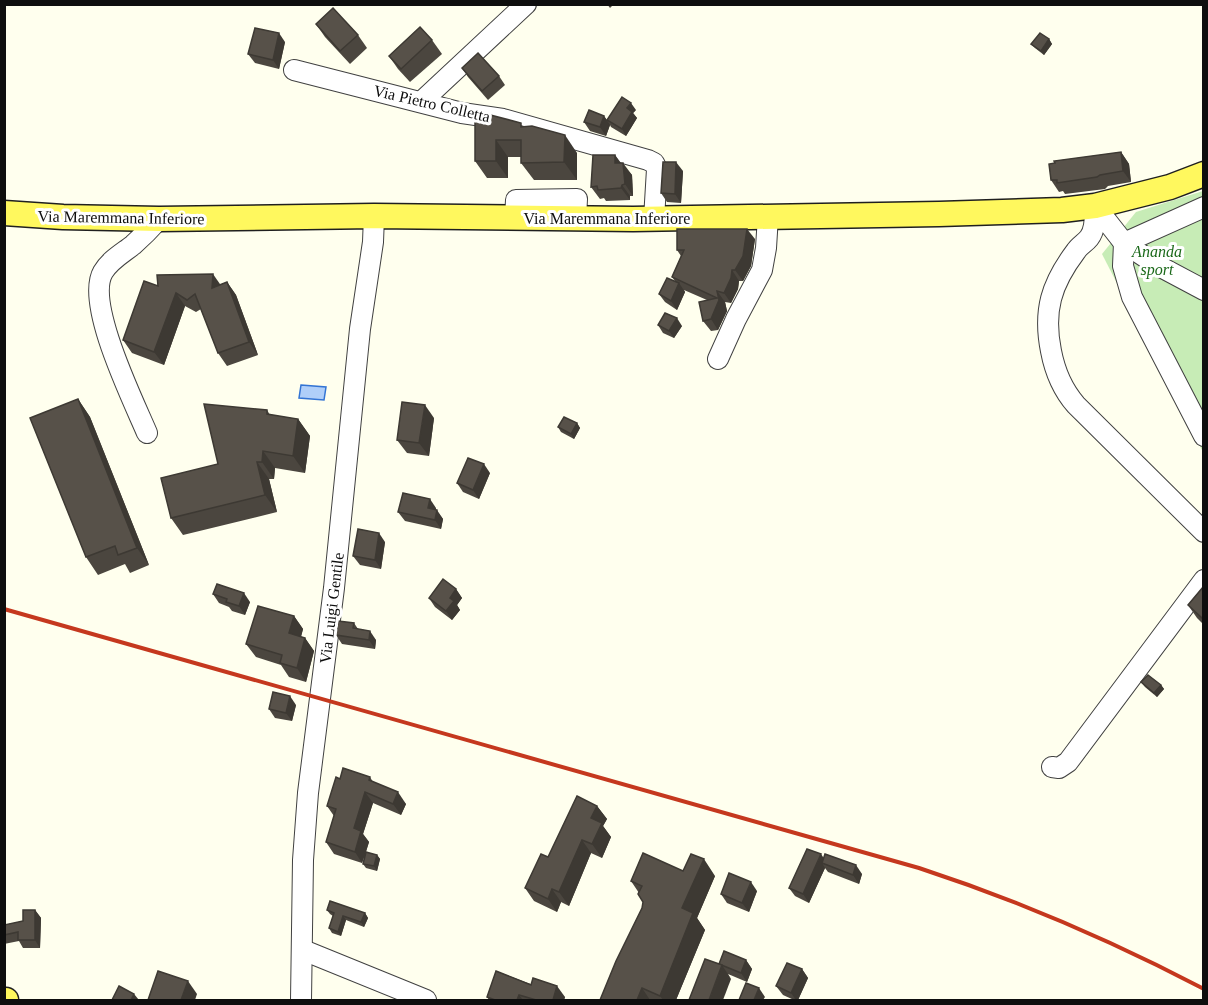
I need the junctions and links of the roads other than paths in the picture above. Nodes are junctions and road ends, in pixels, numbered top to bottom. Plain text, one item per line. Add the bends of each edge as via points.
1 (526, 4) edge
2 (294, 70) dead end
3 (421, 102) junction
4 (1203, 174) edge
5 (1095, 206) junction
6 (1203, 207) edge
7 (4, 213) edge
8 (374, 216) junction
9 (768, 216) junction
10 (159, 219) junction
11 (654, 219) junction
12 (1124, 243) junction
13 (1203, 290) edge
14 (718, 359) dead end
15 (147, 433) dead end
16 (1203, 436) edge
17 (1203, 532) edge
18 (1203, 580) edge
19 (1052, 767) dead end
20 (303, 950) junction
21 (301, 1000) edge
22 (426, 1000) edge

1 - 3 street
2 - 3 street, Via Pietro Colletta
3 - 11 street, Via Pietro Colletta via 503,119 648,160 657,169
4 - 5 main road, Via Maremmana Inferiore via 1170,187
5 - 9 main road, Via Maremmana Inferiore via 939,214
5 - 12 street
5 - 17 street via 1090,237 1066,265 1050,298 1047,330 1056,371 1076,405
6 - 12 street
7 - 10 main road, Via Maremmana Inferiore
8 - 10 main road, Via Maremmana Inferiore
8 - 11 main road, Via Maremmana Inferiore
8 - 20 street, Via Luigi Gentile via 308,793
9 - 11 main road, Via Maremmana Inferiore
9 - 14 street via 762,270
10 - 15 street via 110,264 98,291 106,330
12 - 13 street
12 - 16 street via 1123,266 1129,290
18 - 19 street via 1068,762 1059,768
20 - 21 street, Via Luigi Gentile
20 - 22 street

